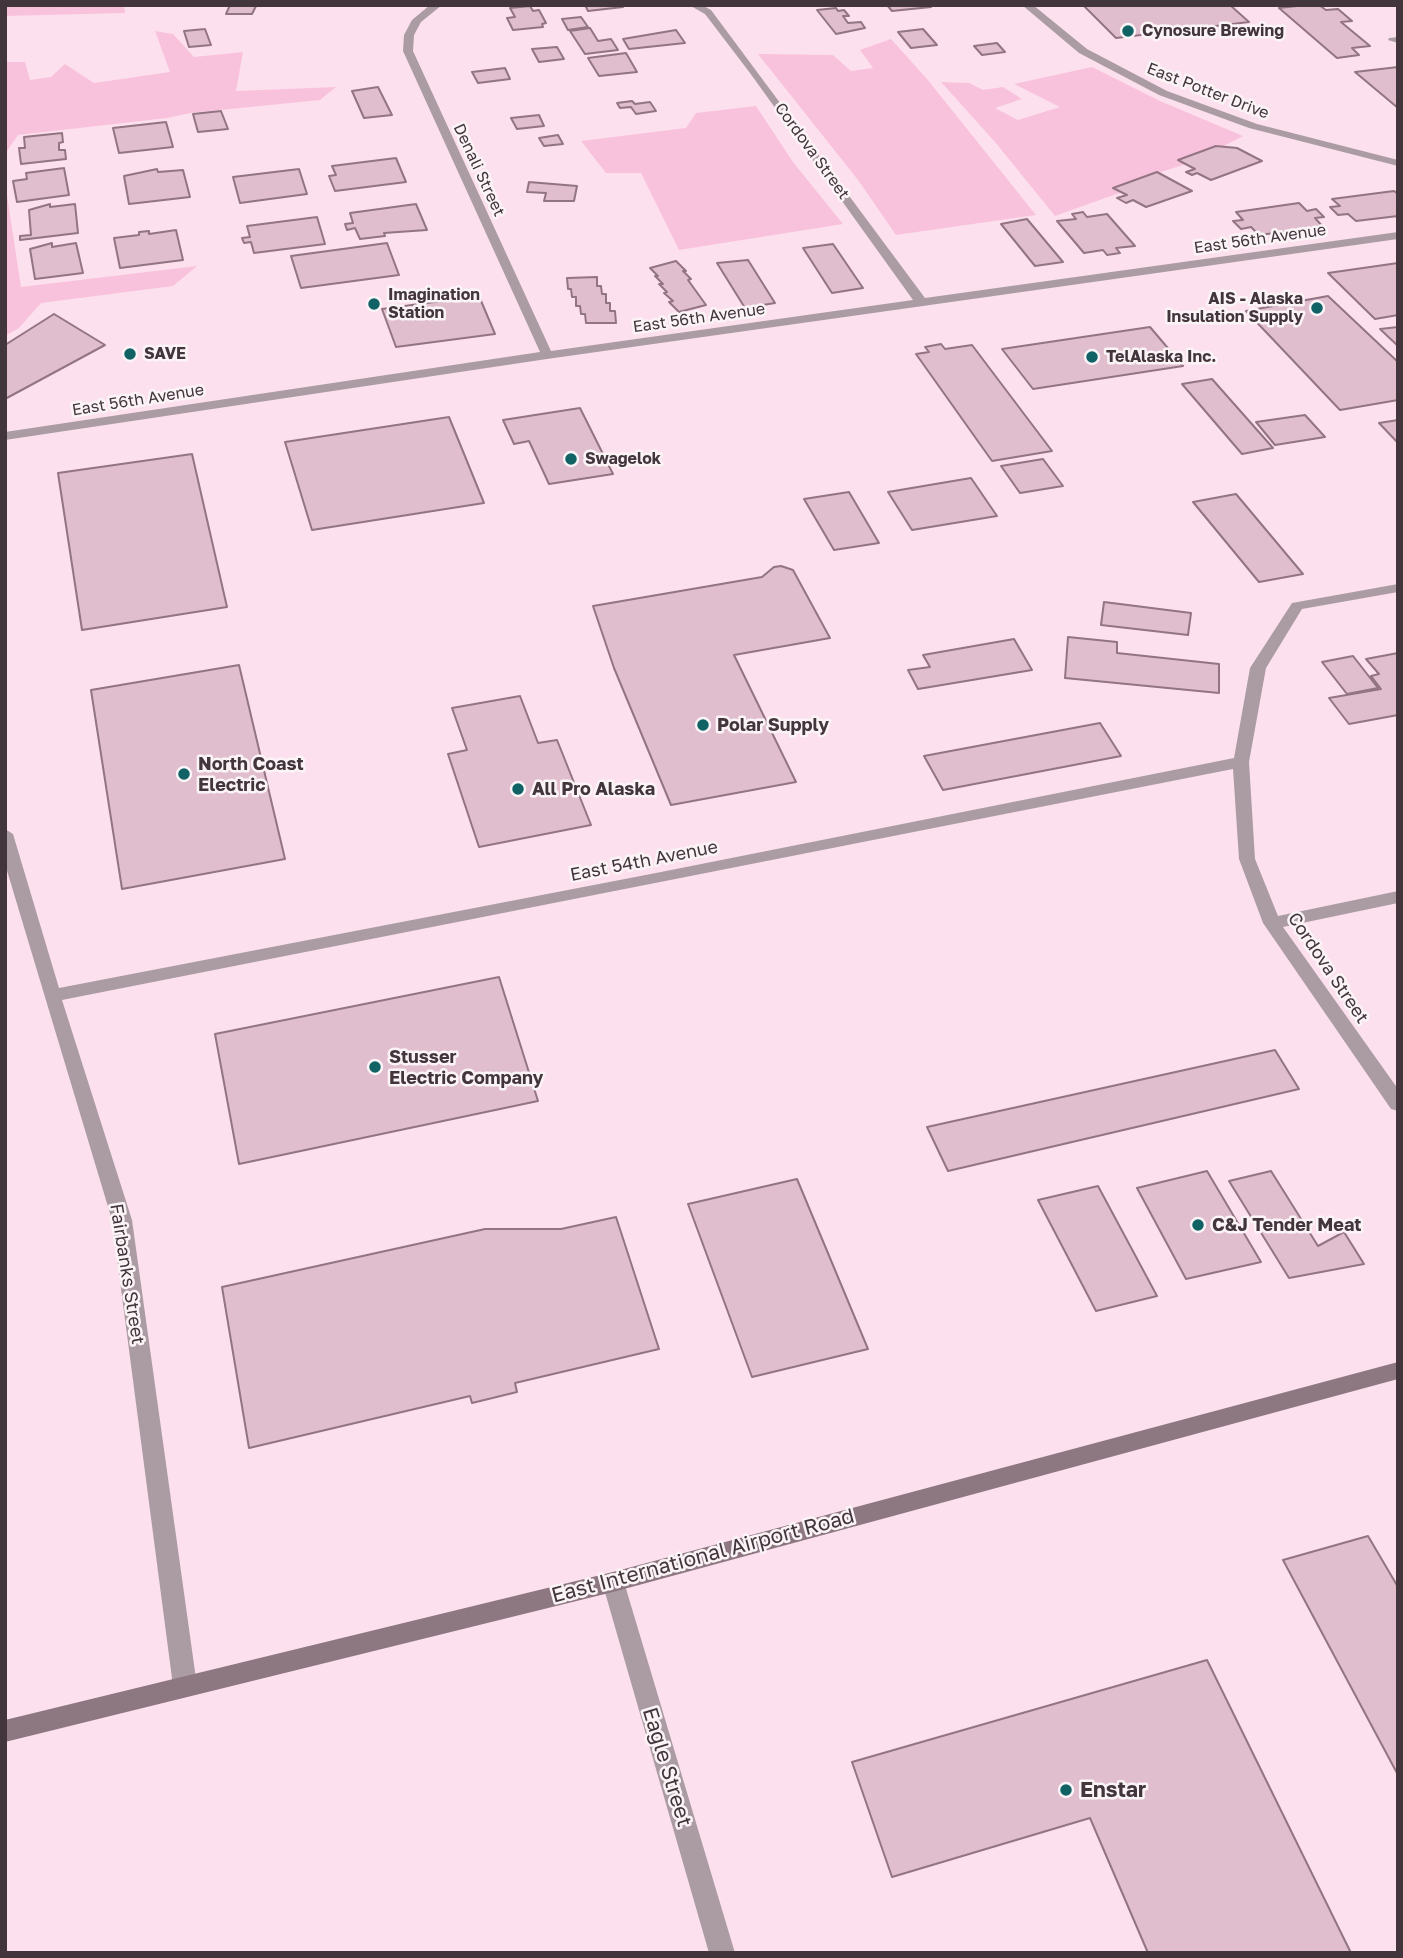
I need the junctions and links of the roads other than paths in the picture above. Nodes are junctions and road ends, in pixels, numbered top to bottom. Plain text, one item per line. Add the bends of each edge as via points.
1 (437, 5) edge
2 (694, 5) edge
3 (1027, 5) edge
4 (1398, 163) edge
5 (1398, 235) edge
6 (922, 303) junction
7 (547, 355) junction
8 (5, 436) edge
9 (1398, 588) edge
10 (1241, 762) junction
11 (5, 834) edge
12 (1398, 897) edge
13 (1272, 923) junction
14 (54, 995) junction
15 (1398, 1104) edge
16 (1398, 1370) edge
17 (613, 1582) junction
18 (185, 1686) junction
19 (5, 1731) edge
20 (722, 1953) edge

1 - 7 street, Denali Street via 417,20 409,35 408,51
2 - 6 street, Cordova Street via 708,12 754,71
3 - 4 street, East Potter Drive via 1083,51 1163,93 1253,126
5 - 6 street, East 56th Avenue
6 - 7 street, East 56th Avenue
7 - 8 street, East 56th Avenue
9 - 10 street, Cordova Street via 1297,606 1258,668
10 - 13 street, Cordova Street via 1247,859
10 - 14 street, East 54th Avenue
11 - 14 street, Fairbanks Street
12 - 13 street
13 - 15 street, Cordova Street
14 - 18 street, Fairbanks Street via 122,1220
16 - 17 main road, East International Airport Road
17 - 18 main road, East International Airport Road
17 - 20 street, Eagle Street
18 - 19 main road, East International Airport Road

